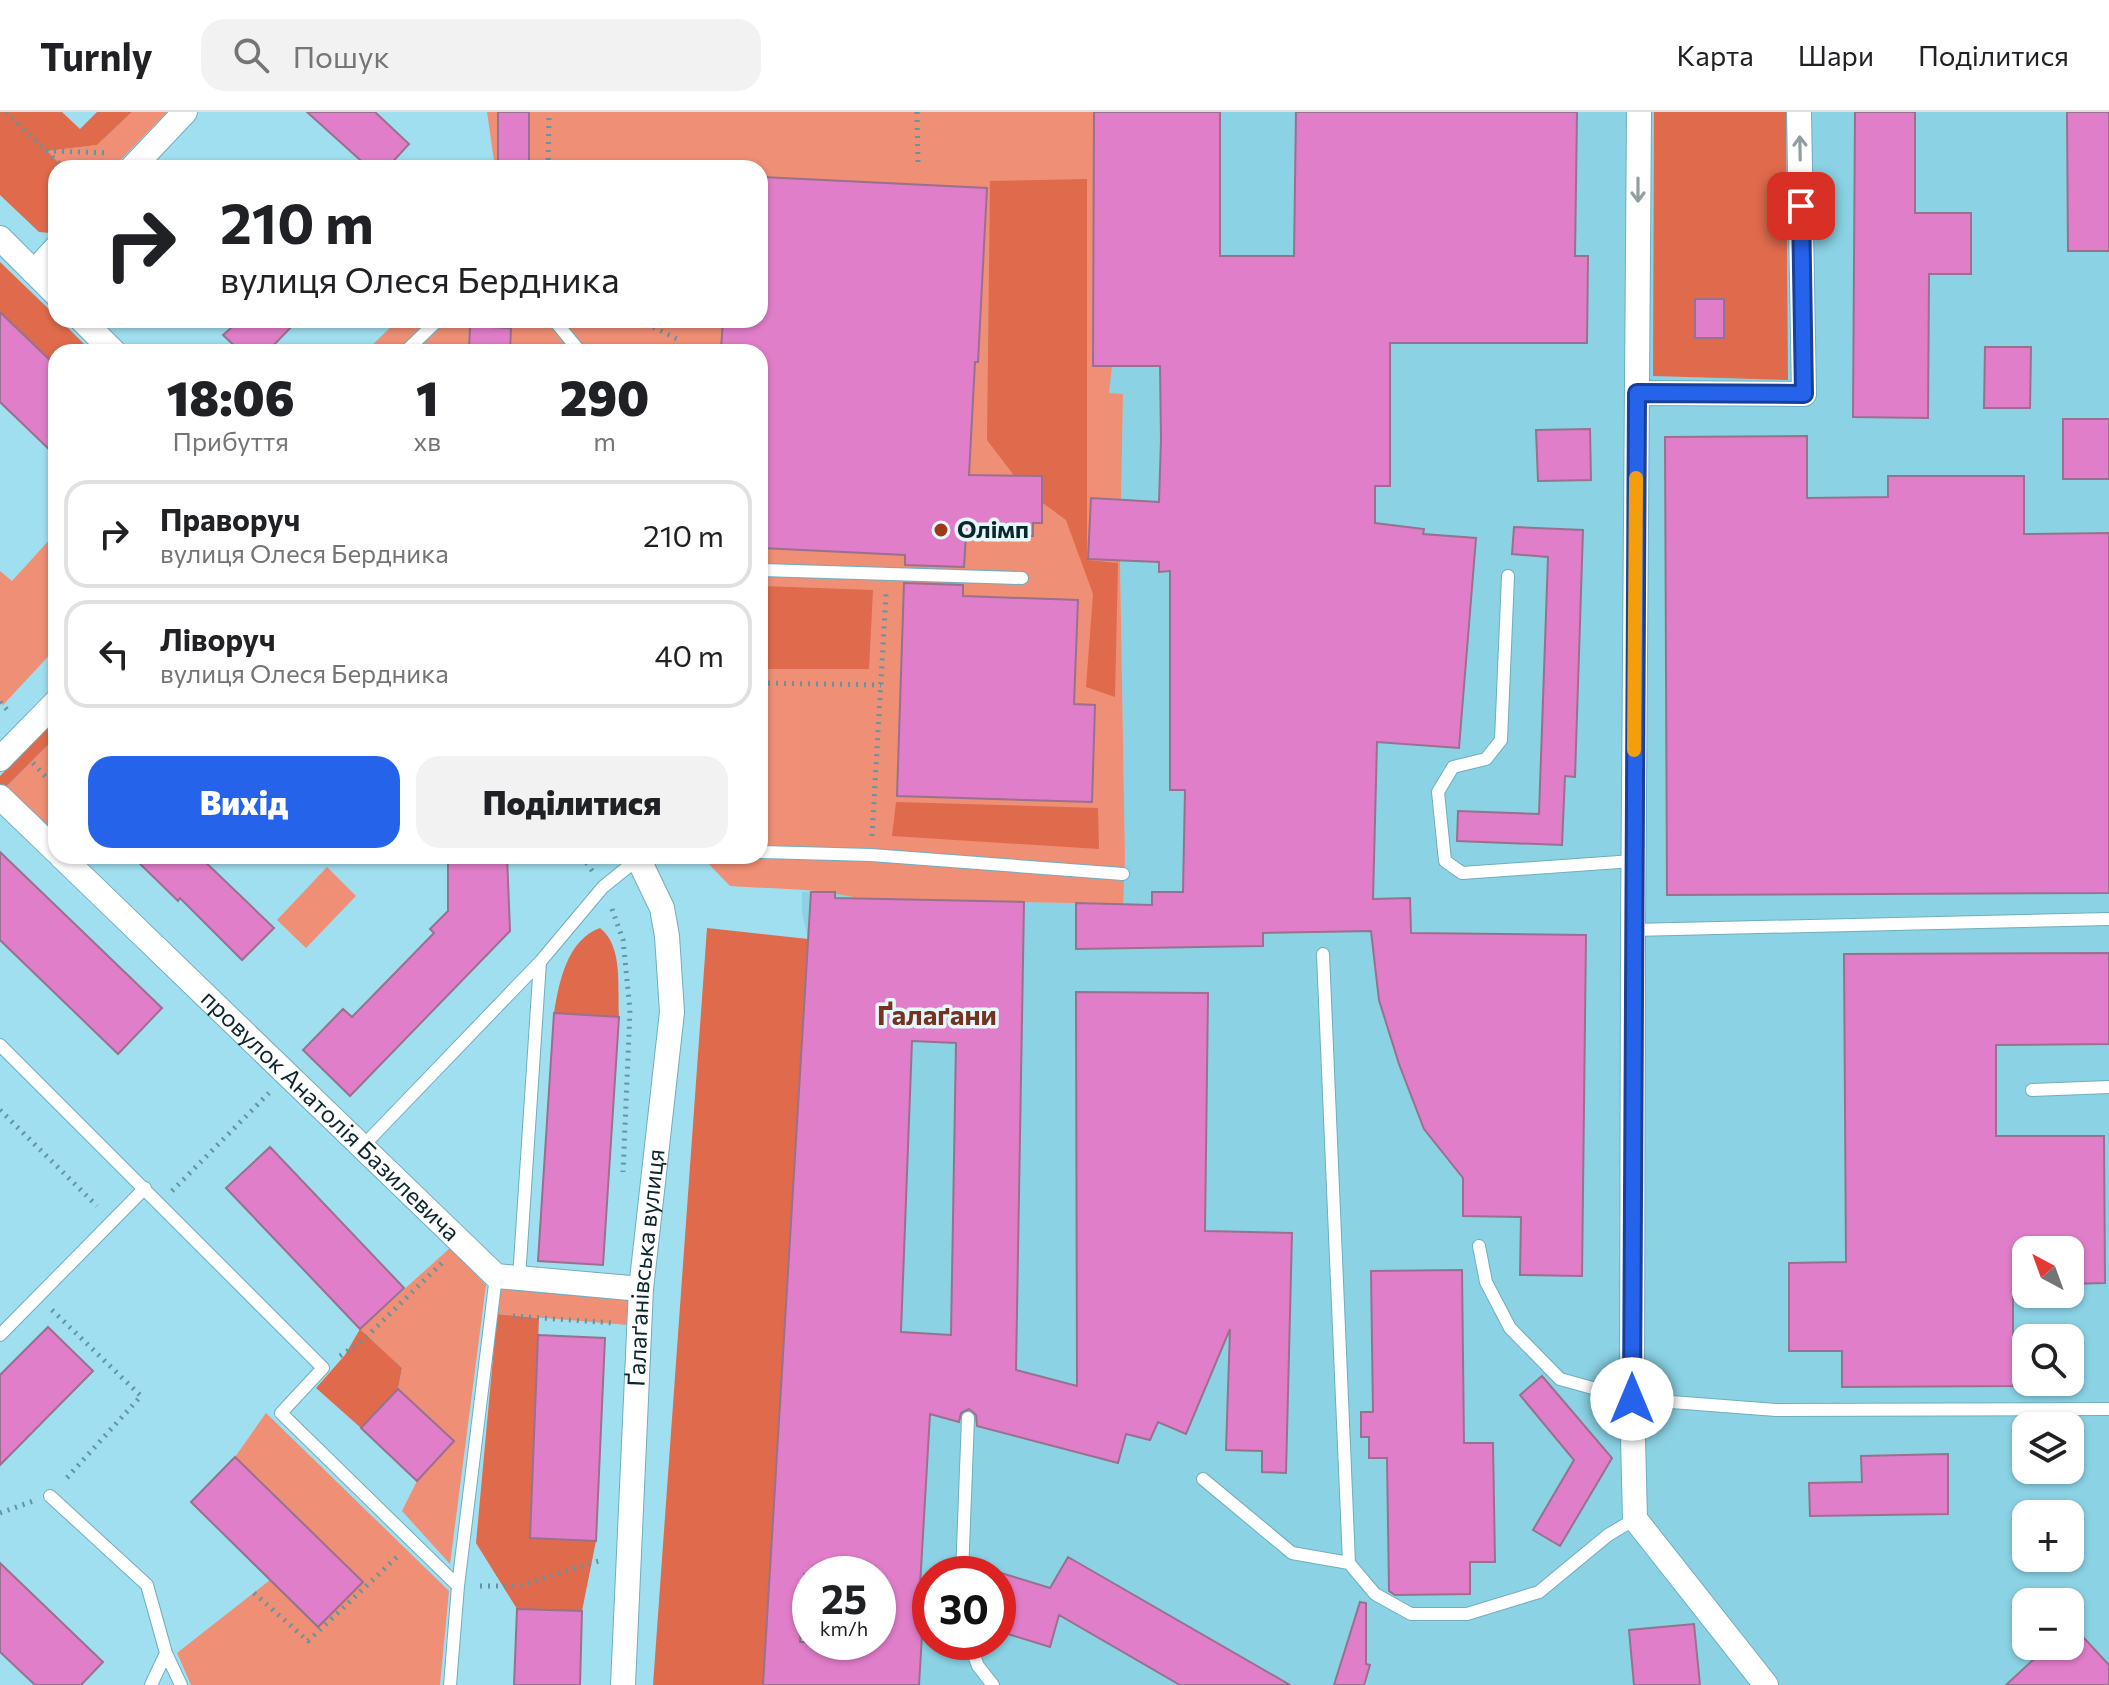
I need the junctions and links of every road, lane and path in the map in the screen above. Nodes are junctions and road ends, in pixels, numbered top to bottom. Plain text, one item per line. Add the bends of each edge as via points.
1 (6, 112) edge
2 (185, 112) edge
3 (549, 112) edge
4 (917, 112) edge
5 (1639, 112) edge
6 (1799, 112) edge
7 (46, 151) junction
8 (56, 160) edge
9 (130, 160) edge
10 (140, 160) edge
11 (548, 160) edge
12 (918, 162) dead end
13 (0, 238) edge
14 (48, 257) edge
15 (34, 272) junction
16 (48, 286) edge
17 (90, 328) edge
18 (430, 328) edge
19 (561, 328) edge
20 (655, 328) edge
21 (679, 340) dead end
22 (106, 344) edge
23 (413, 344) edge
24 (574, 344) edge
25 (1637, 393) junction
26 (768, 570) edge
27 (887, 573) junction
28 (1508, 576) dead end
29 (1022, 578) dead end
30 (768, 683) edge
31 (881, 685) junction
32 (48, 710) edge
33 (0, 759) edge
34 (0, 797) edge
35 (48, 843) edge
36 (768, 852) edge
37 (871, 855) junction
38 (1633, 861) junction
39 (69, 864) edge
40 (632, 864) edge
41 (644, 864) edge
42 (1123, 874) dead end
43 (2109, 919) edge
44 (1633, 930) junction
45 (1323, 954) dead end
46 (540, 962) junction
47 (0, 1045) edge
48 (287, 1074) junction
49 (2109, 1087) edge
50 (2032, 1090) dead end
51 (0, 1110) edge
52 (363, 1146) junction
53 (145, 1188) junction
54 (160, 1203) junction
55 (112, 1221) junction
56 (462, 1243) junction
57 (1479, 1246) dead end
58 (508, 1277) junction
59 (641, 1289) junction
60 (38, 1296) junction
61 (492, 1314) junction
62 (639, 1326) junction
63 (0, 1335) edge
64 (323, 1368) junction
65 (1632, 1399) junction
66 (2109, 1409) edge
67 (968, 1418) dead end
68 (1203, 1479) dead end
69 (50, 1496) junction
70 (0, 1513) edge
71 (1635, 1519) junction
72 (413, 1542) junction
73 (629, 1550) junction
74 (963, 1556) edge
75 (1349, 1563) junction
76 (458, 1586) junction
77 (254, 1593) dead end
78 (166, 1653) junction
79 (976, 1660) edge
80 (151, 1685) edge
81 (181, 1685) edge
82 (450, 1685) edge
83 (623, 1685) edge
84 (993, 1685) edge
85 (1766, 1685) edge

1 - 7 path
2 - 10 street
3 - 11 path
4 - 12 path
5 -> 25 street
25 -> 6 street via 1804,394
7 - 8 path
7 - 9 path
13 - 15 street
14 - 15 street
15 - 16 street
17 - 22 street
18 - 23 lane
19 - 24 lane
20 - 21 path
25 - 38 street
26 - 27 lane
27 - 29 lane
27 - 31 path
28 - 38 lane via 1501,740 1486,759 1453,767 1438,792 1445,861 1462,873
30 - 31 path
31 - 37 path
32 - 33 street
34 - 35 street
36 - 37 lane
37 - 42 lane
38 - 44 street
39 - 48 street, провулок Анатолія Базилевича
40 - 46 lane via 603,887
41 - 59 street, Ґалаґанівська вулиця via 662,908 672,1012
43 - 44 lane
44 - 65 street
45 - 75 lane
46 - 52 lane
46 - 58 lane
47 - 53 lane
48 - 52 street, провулок Анатолія Базилевича
48 - 54 path
49 - 50 lane
51 - 55 path
52 - 56 street, провулок Анатолія Базилевича
53 - 54 lane
53 - 55 lane
54 - 64 lane
55 - 60 lane
56 - 58 street, провулок Анатолія Базилевича
56 - 64 path via 361,1342
57 - 65 lane via 1486,1282 1510,1328 1560,1379
58 - 59 street
58 - 61 lane
59 - 62 street, Ґалаґанівська вулиця
60 - 63 lane
60 - 69 path via 141,1396
61 - 62 path
61 - 76 lane
62 - 73 street, Ґалаґанівська вулиця
64 - 72 lane via 281,1413
65 - 66 lane via 1776,1410
65 - 71 street
67 - 74 lane
68 - 75 lane via 1292,1553
69 - 70 path
69 - 78 lane via 147,1585
71 - 75 lane via 1539,1592 1467,1614 1411,1614 1375,1594
71 - 85 street
72 - 76 lane
72 - 77 path via 308,1641
73 - 76 path via 518,1586
73 - 83 street, Ґалаґанівська вулиця
76 - 82 lane
78 - 80 lane
78 - 81 lane
79 - 84 lane

